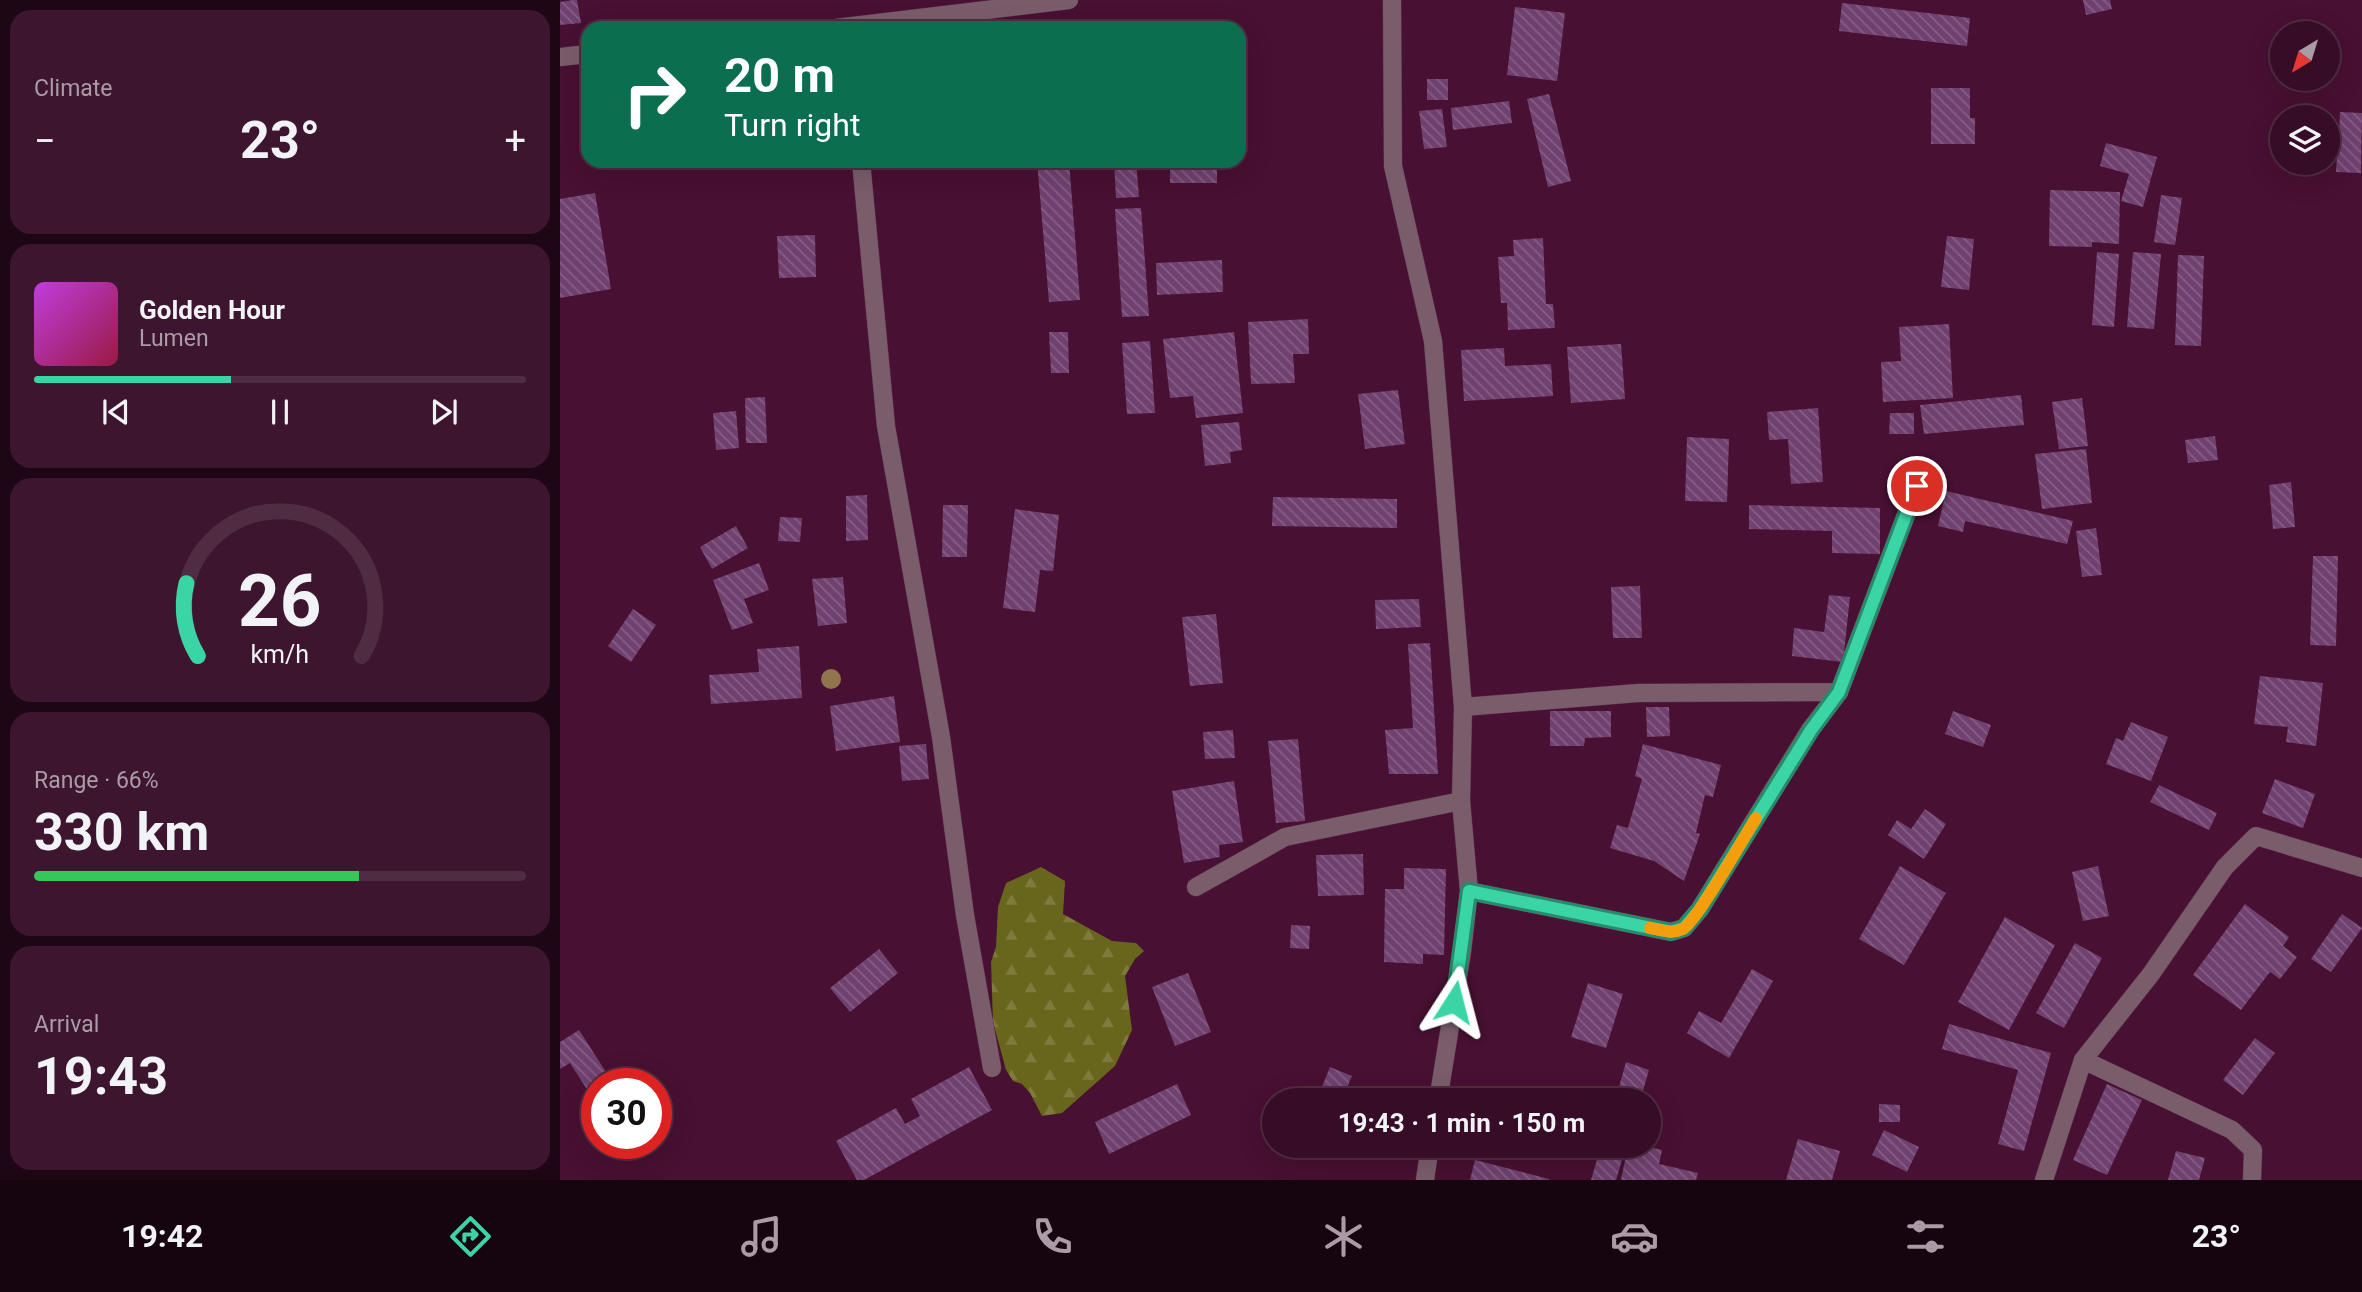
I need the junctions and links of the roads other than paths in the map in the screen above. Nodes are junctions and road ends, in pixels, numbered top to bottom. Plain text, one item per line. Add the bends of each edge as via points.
1 (1069, 0) edge
2 (1392, 0) edge
3 (900, 21) edge
4 (581, 55) edge
5 (560, 57) edge
6 (862, 168) edge
7 (1917, 486) dead end
8 (1839, 692) junction
9 (1463, 707) junction
10 (1461, 801) junction
11 (2362, 868) edge
12 (1196, 887) dead end
13 (1469, 891) junction
14 (2084, 1060) junction
15 (992, 1068) dead end
16 (1440, 1088) edge
17 (1428, 1158) edge
18 (1425, 1180) edge
19 (2043, 1180) edge
20 (2252, 1180) edge

1 - 3 street
2 - 9 street via 1393,166 1433,341
4 - 5 street
6 - 15 street via 886,426 942,737 965,915
7 - 8 street
8 - 9 street via 1638,693
8 - 13 street via 1684,928 1671,932
9 - 10 street
10 - 12 street via 1285,836
10 - 13 street
11 - 14 street via 2256,836 2225,867
13 - 16 street
14 - 19 street
14 - 20 street via 2232,1129 2253,1150
17 - 18 street

